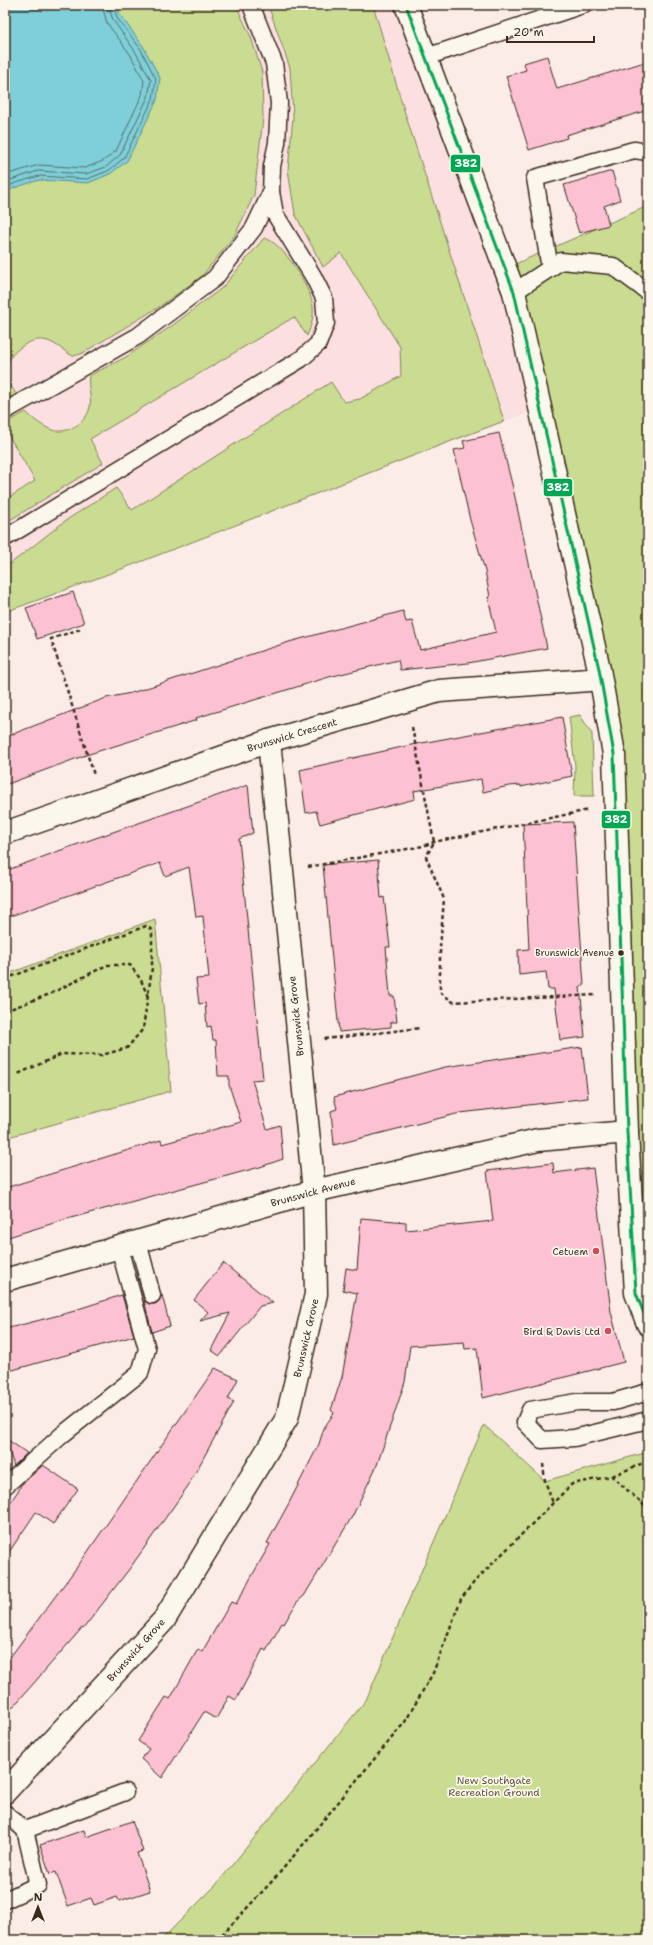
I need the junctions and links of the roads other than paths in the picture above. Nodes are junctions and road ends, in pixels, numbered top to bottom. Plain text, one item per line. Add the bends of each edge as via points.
1 (251, 5) edge
2 (406, 5) edge
3 (583, 5) edge
4 (426, 57) junction
5 (648, 152) edge
6 (271, 192) junction
7 (550, 269) junction
8 (514, 292) junction
9 (648, 292) edge
10 (5, 411) edge
11 (5, 538) edge
12 (589, 680) dead end
13 (269, 741) junction
14 (5, 833) edge
15 (627, 1132) junction
16 (314, 1190) junction
17 (128, 1244) junction
18 (5, 1280) edge
19 (152, 1296) dead end
20 (648, 1324) edge
21 (648, 1392) edge
22 (648, 1420) edge
23 (5, 1486) edge
24 (5, 1792) edge
25 (125, 1792) dead end
26 (5, 1813) edge
27 (25, 1830) junction
28 (5, 1900) edge

1 - 6 lane via 274,63 279,103
2 - 4 street
3 - 4 lane
4 - 8 street
5 - 7 lane via 634,150 536,178
6 - 10 lane via 254,228 216,278 138,336
6 - 11 lane via 275,214 314,276 324,298 326,323 318,344 301,359
7 - 8 lane
7 - 9 lane via 562,262 613,266
8 - 15 street via 599,669 614,754
12 - 13 street, Brunswick Crescent via 439,691
13 - 14 street, Brunswick Crescent
13 - 16 street, Brunswick Grove
15 - 16 street, Brunswick Avenue via 538,1140
15 - 20 street via 636,1293
16 - 17 street, Brunswick Avenue
16 - 24 street, Brunswick Grove via 316,1294 287,1418 164,1620
17 - 18 street, Brunswick Avenue
17 - 19 lane
17 - 23 lane via 147,1349 140,1373 62,1435
21 - 22 lane via 613,1402 577,1402 530,1410 525,1422 542,1440 574,1438
25 - 27 lane
26 - 27 lane
27 - 28 lane via 38,1885

